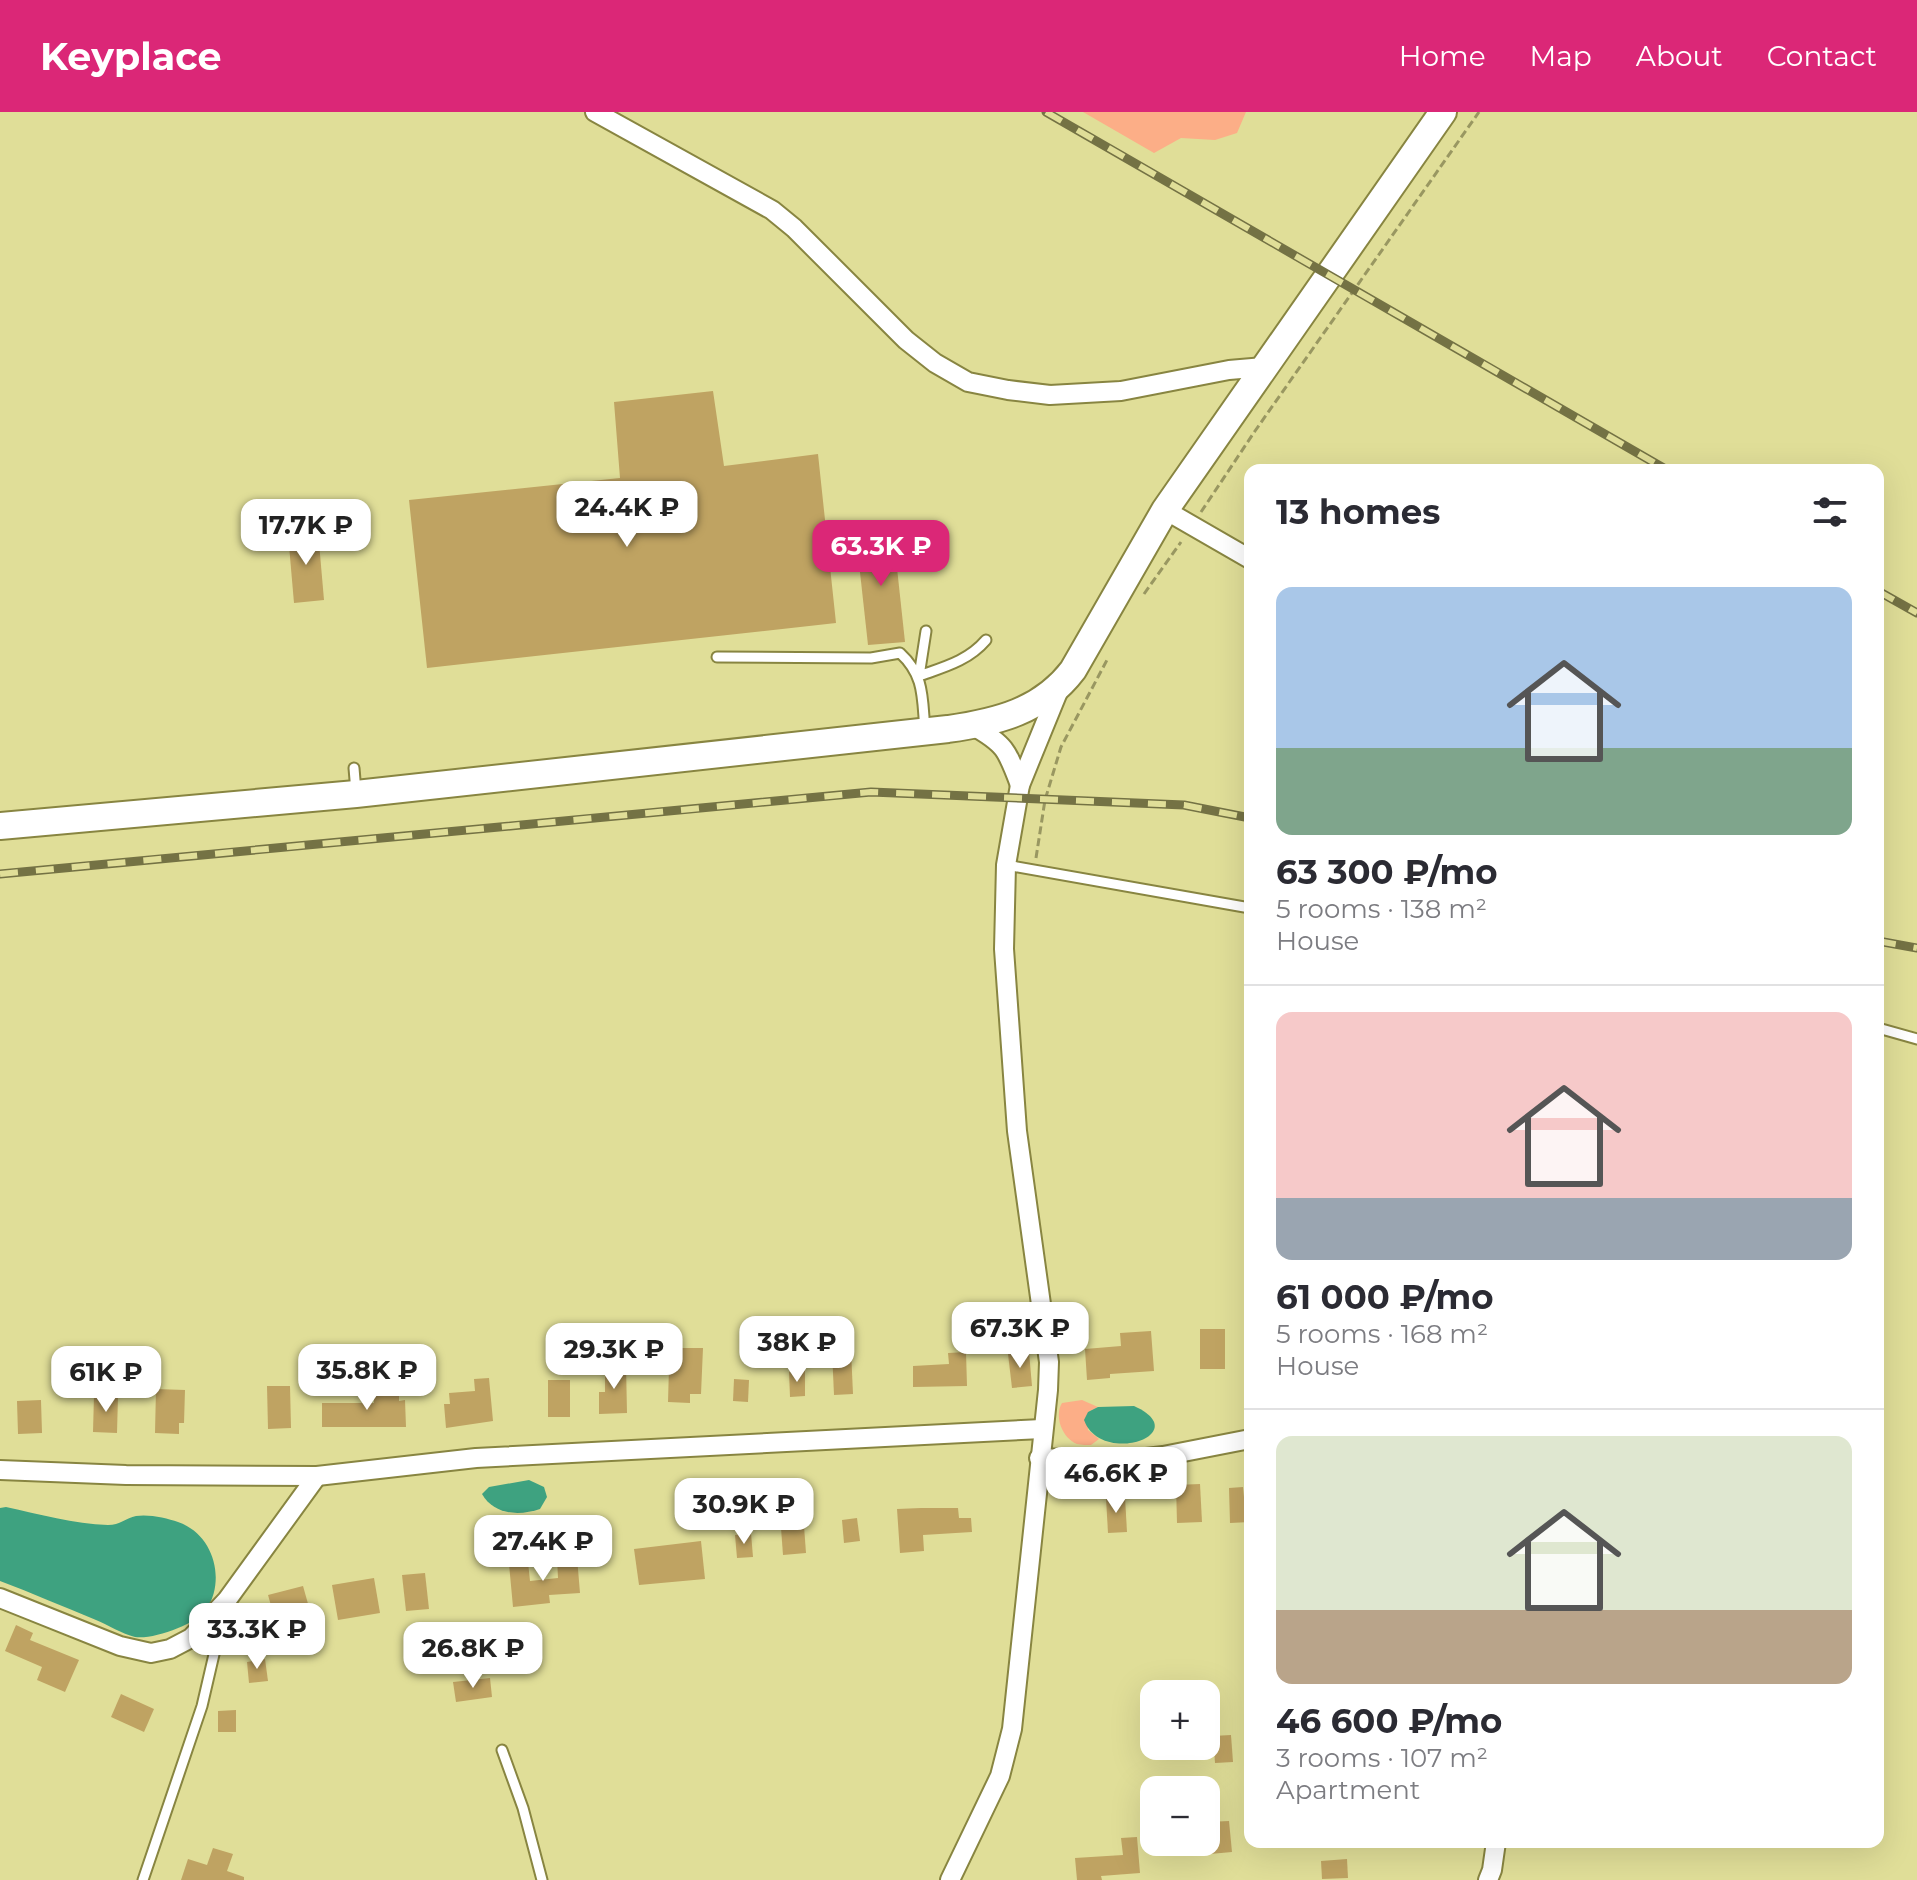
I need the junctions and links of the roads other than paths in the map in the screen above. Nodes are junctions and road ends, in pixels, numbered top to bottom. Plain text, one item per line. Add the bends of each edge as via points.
1 (595, 112) edge
2 (1443, 112) edge
3 (1264, 367) junction
4 (1165, 510) junction
5 (1244, 556) edge
6 (926, 631) dead end
7 (986, 640) dead end
8 (717, 657) dead end
9 (919, 676) junction
10 (1060, 687) junction
11 (973, 726) junction
12 (925, 731) junction
13 (1020, 785) junction
14 (0, 826) edge
15 (1006, 865) junction
16 (1244, 907) edge
17 (1884, 1030) edge
18 (1917, 1039) edge
19 (1042, 1429) junction
20 (1244, 1440) edge
21 (1039, 1458) junction
22 (0, 1470) edge
23 (317, 1476) junction
24 (0, 1598) edge
25 (227, 1600) junction
26 (502, 1750) dead end
27 (1495, 1848) edge
28 (143, 1880) edge
29 (542, 1880) edge
30 (950, 1880) edge
31 (1488, 1880) edge

1 - 3 street via 772,210 906,340 968,382 1050,395 1121,391
2 - 3 street
3 - 4 street
4 - 5 street
4 - 10 street
6 - 9 lane
7 - 9 lane via 961,660
8 - 9 lane via 871,658 900,653
9 - 12 lane
10 - 11 street via 1026,710
10 - 13 street
11 - 12 street
11 - 13 street via 998,740
12 - 14 street via 355,781
13 - 15 street
15 - 16 lane
15 - 19 street via 1004,949 1017,1131 1049,1362
17 - 18 lane
19 - 21 street
19 - 23 street via 476,1458
20 - 21 street via 1121,1461
21 - 30 street via 1012,1729 1000,1776
22 - 23 street
23 - 25 street
24 - 25 street via 120,1646 151,1653 191,1638
25 - 28 lane via 202,1706
26 - 29 lane
27 - 31 street

